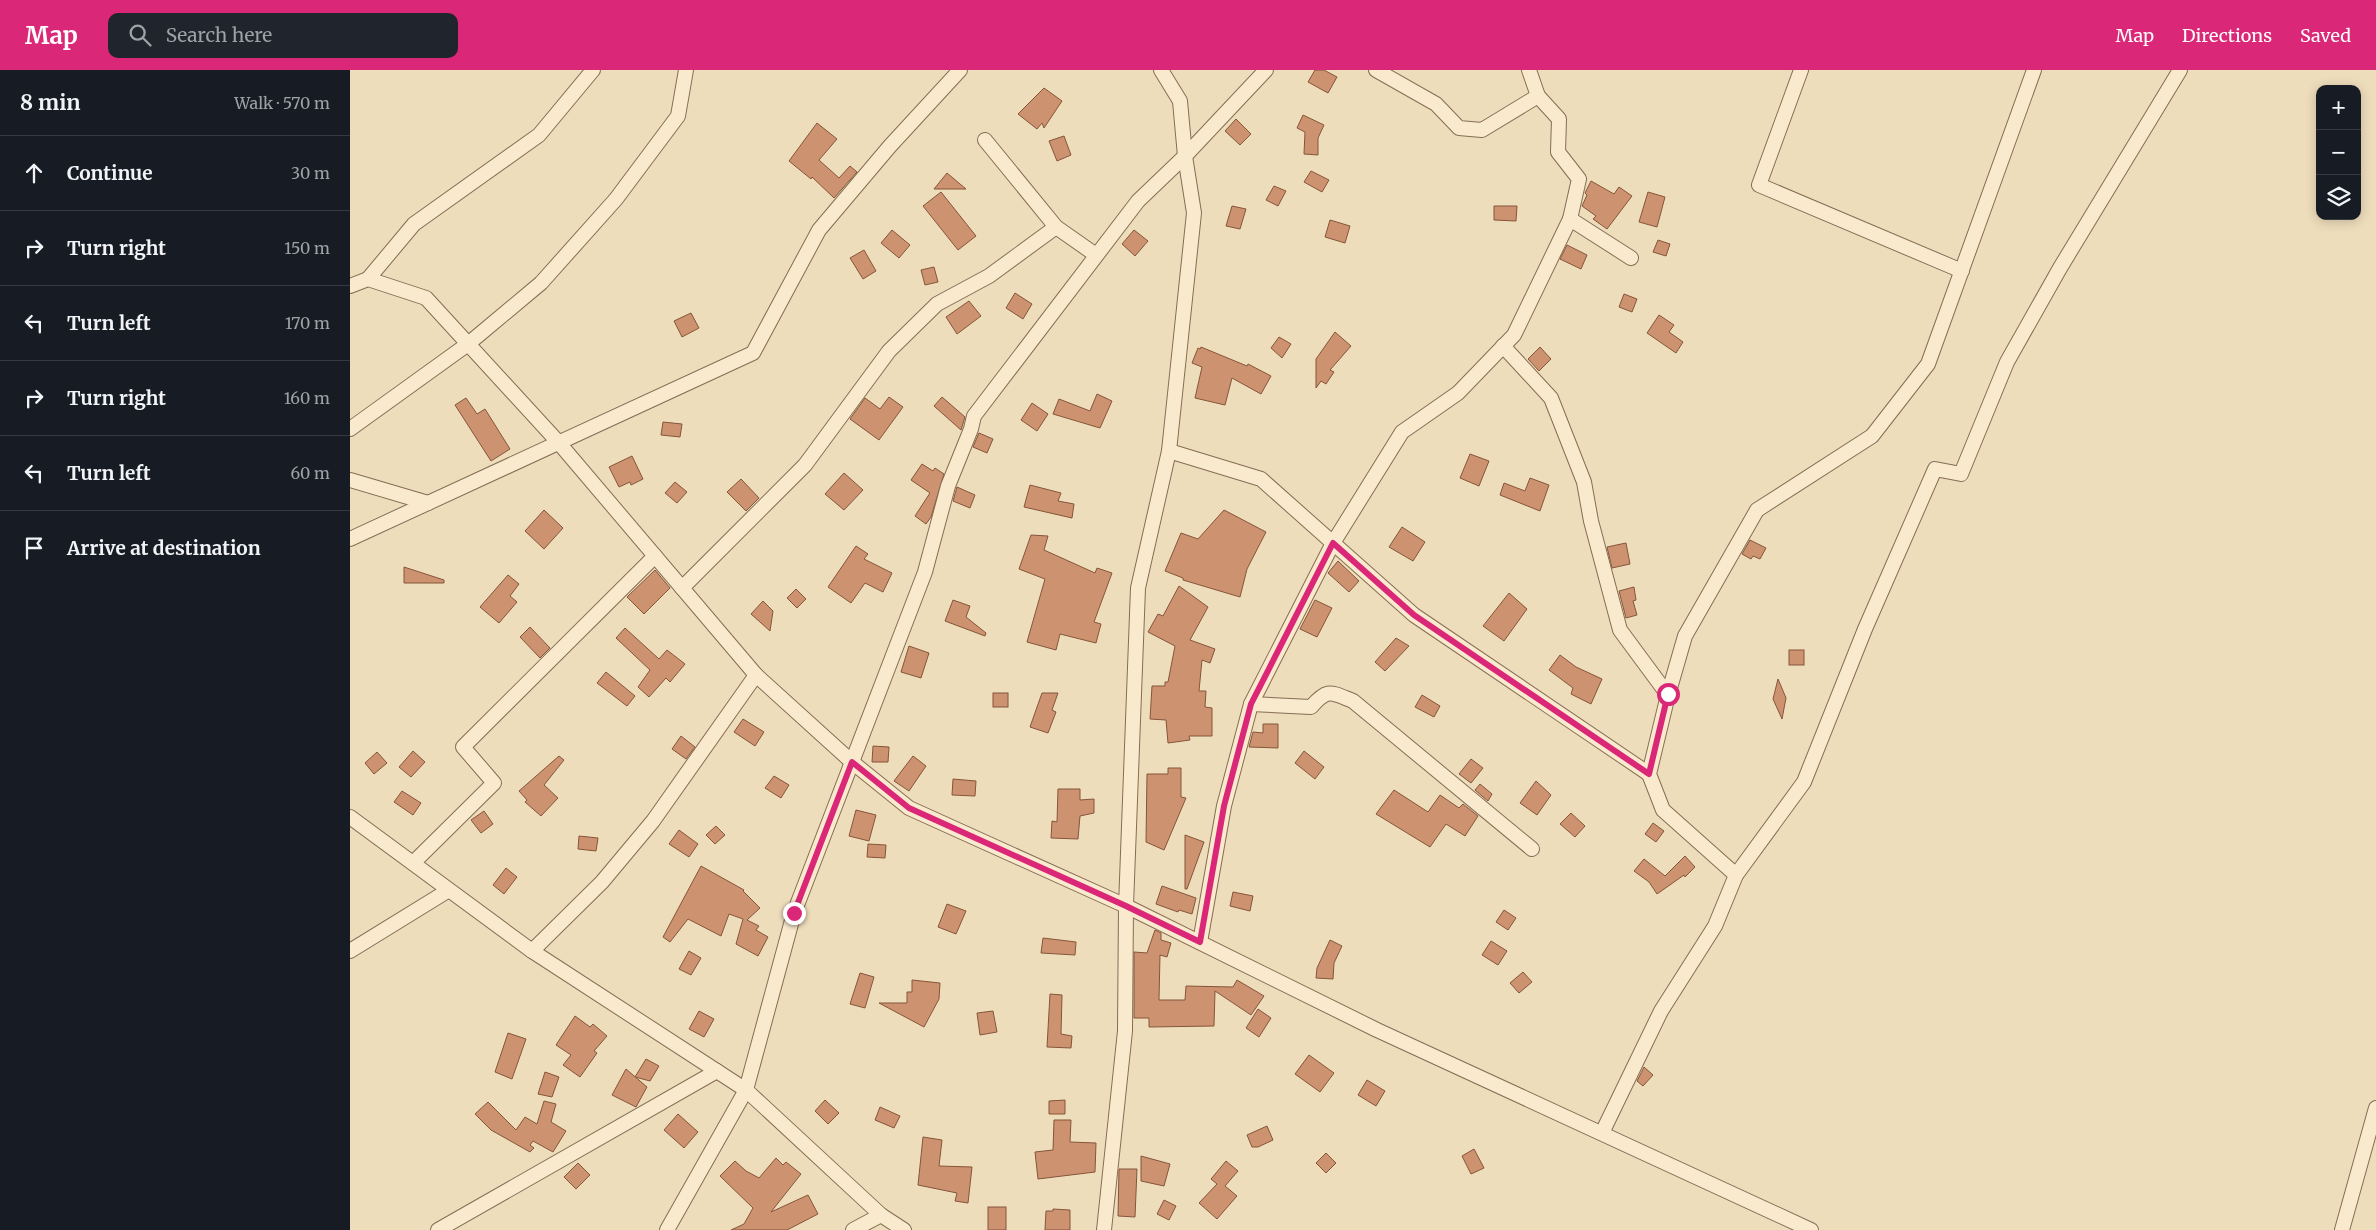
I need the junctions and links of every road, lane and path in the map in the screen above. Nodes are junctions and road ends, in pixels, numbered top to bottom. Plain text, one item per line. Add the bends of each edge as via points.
1 (593, 70) edge
2 (686, 70) edge
3 (960, 70) edge
4 (1161, 70) edge
5 (1266, 70) edge
6 (1376, 70) edge
7 (1529, 70) edge
8 (1801, 70) edge
9 (2034, 70) edge
10 (2180, 70) edge
11 (1538, 96) junction
12 (985, 140) dead end
13 (1185, 156) junction
14 (1570, 219) junction
15 (1056, 227) junction
16 (1096, 255) junction
17 (1632, 258) dead end
18 (1962, 271) junction
19 (368, 280) junction
20 (350, 286) edge
21 (468, 344) junction
22 (1503, 346) junction
23 (350, 429) edge
24 (559, 443) junction
25 (1169, 451) junction
26 (350, 480) edge
27 (428, 504) junction
28 (350, 540) edge
29 (1333, 543) junction
30 (655, 556) junction
31 (682, 588) junction
32 (756, 675) junction
33 (1668, 694) junction
34 (1251, 704) junction
35 (852, 762) junction
36 (1649, 774) junction
37 (350, 817) edge
38 (1532, 849) dead end
39 (413, 863) junction
40 (1736, 875) junction
41 (449, 890) junction
42 (1126, 906) junction
43 (1200, 942) junction
44 (532, 951) junction
45 (350, 952) edge
46 (717, 1071) junction
47 (746, 1090) junction
48 (2376, 1108) edge
49 (1602, 1133) junction
50 (882, 1215) junction
51 (438, 1230) edge
52 (667, 1230) edge
53 (852, 1230) edge
54 (904, 1230) edge
55 (1104, 1230) edge
56 (1811, 1230) edge
57 (2342, 1230) edge

1 - 19 street via 539,135 414,224
2 - 21 street via 678,116 616,199 541,283
3 - 24 street via 819,230 753,353
4 - 13 street via 1180,101
5 - 13 street
6 - 11 street via 1436,104 1459,128 1482,130
7 - 11 street
8 - 18 street via 1759,185
9 - 18 street
10 - 40 street via 2007,362 1961,474 1935,470 1865,629 1804,782
11 - 14 street via 1559,119 1558,152 1579,178
12 - 15 street
13 - 16 street via 1138,201
13 - 25 street via 1194,213
14 - 17 street
14 - 22 street via 1514,335
15 - 16 street
15 - 31 street via 989,276 937,304 889,351 805,465
16 - 35 street via 974,416 948,486 926,572
18 - 33 street via 1928,364 1872,436 1757,510 1685,636
19 - 20 street
19 - 21 street via 426,298
21 - 23 street
21 - 24 street
22 - 29 street via 1458,393 1402,432
22 - 33 street via 1551,398 1584,482 1620,630
24 - 27 street
24 - 30 street
25 - 29 street via 1261,479
25 - 42 street via 1138,588
26 - 27 street
27 - 28 street
29 - 34 street
29 - 36 street via 1414,615
30 - 31 street
30 - 39 street via 463,747 494,783
31 - 32 street
32 - 35 street
32 - 44 street via 654,821 602,882
33 - 36 street
34 - 38 street via 1311,707 1322,694 1332,693 1353,701
34 - 43 street via 1224,806
35 - 42 street via 909,808
35 - 47 street via 794,913
36 - 40 street via 1662,810
37 - 39 street
39 - 41 street
40 - 49 street via 1715,926 1660,1011
41 - 44 street
41 - 45 street
42 - 43 street
42 - 55 street via 1125,1031
43 - 49 street via 1377,1030
44 - 46 street
46 - 47 street
46 - 51 street
47 - 50 street
47 - 52 street
48 - 57 street
49 - 56 street
50 - 53 street
50 - 54 street

